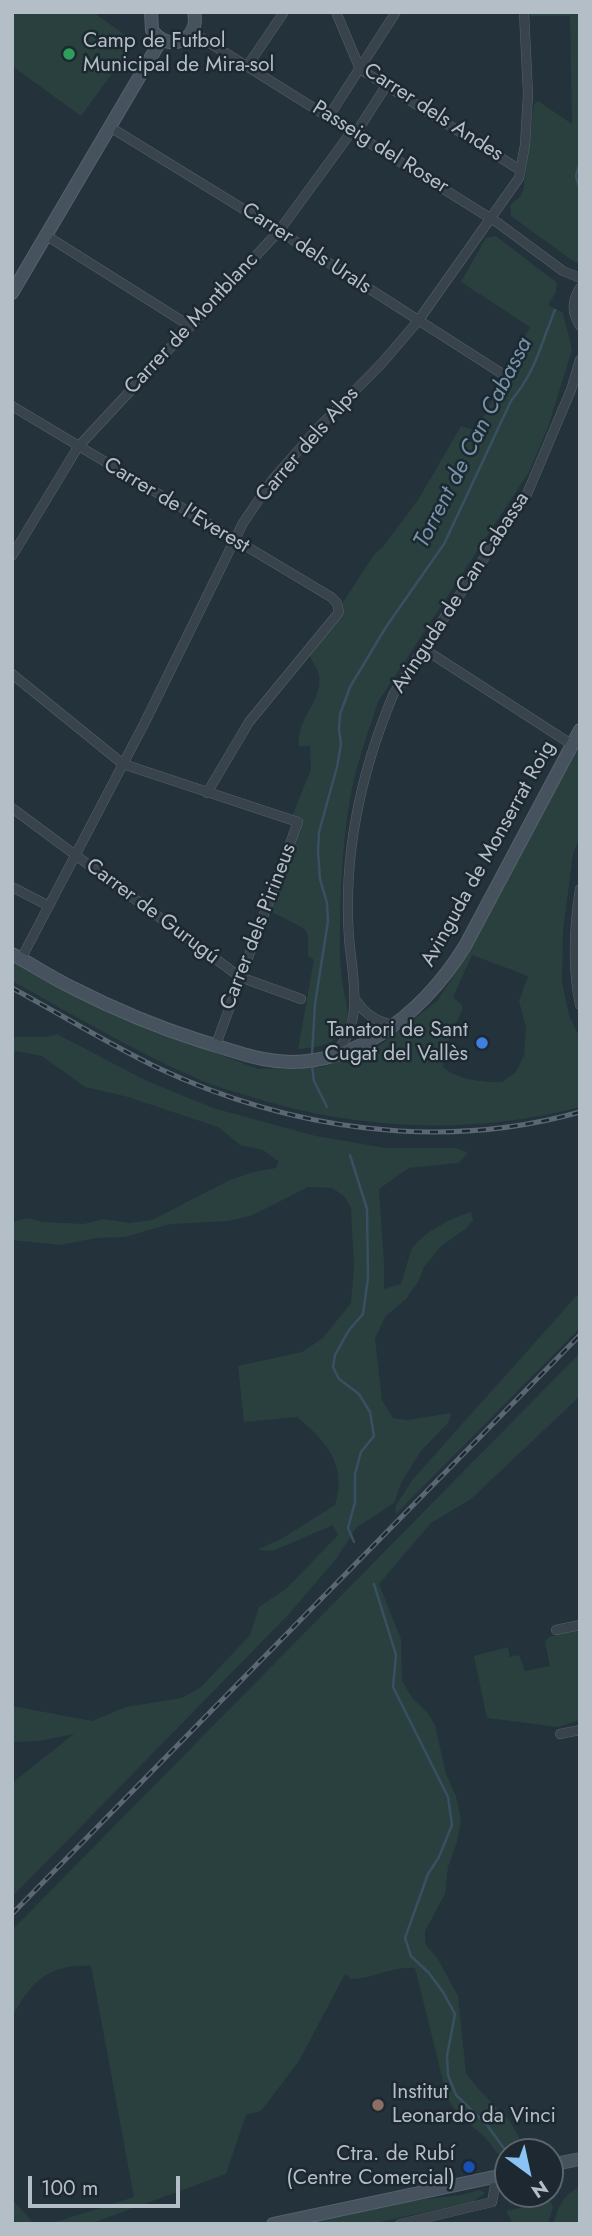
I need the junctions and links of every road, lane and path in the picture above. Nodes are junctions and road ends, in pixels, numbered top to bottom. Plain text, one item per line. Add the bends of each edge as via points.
1 (151, 12) edge
2 (194, 12) edge
3 (284, 12) edge
4 (336, 12) edge
5 (396, 12) edge
6 (524, 12) edge
7 (192, 32) junction
8 (161, 40) junction
9 (248, 65) junction
10 (360, 69) junction
11 (386, 86) junction
12 (329, 116) junction
13 (110, 127) junction
14 (354, 132) junction
15 (520, 170) junction
16 (491, 219) junction
17 (279, 231) junction
18 (47, 236) junction
19 (563, 271) junction
20 (580, 278) edge
21 (578, 292) edge
22 (12, 293) edge
23 (418, 321) junction
24 (579, 325) edge
25 (190, 326) junction
26 (580, 360) edge
27 (502, 373) dead end
28 (12, 406) edge
29 (78, 447) junction
30 (233, 541) junction
31 (12, 556) edge
32 (424, 649) junction
33 (12, 674) edge
34 (580, 730) edge
35 (571, 744) junction
36 (123, 764) junction
37 (207, 793) junction
38 (12, 808) edge
39 (76, 855) junction
40 (12, 887) edge
41 (580, 889) edge
42 (49, 906) junction
43 (17, 957) edge
44 (240, 977) junction
45 (354, 998) junction
46 (302, 999) dead end
47 (580, 1005) edge
48 (395, 1026) junction
49 (218, 1039) dead end
50 (327, 1057) junction
51 (580, 1625) edge
52 (556, 1630) dead end
53 (580, 1730) edge
54 (560, 1734) dead end
55 (493, 2177) joint
56 (273, 2224) edge
57 (400, 2224) edge

1 - 8 street via 152,30
2 - 7 street
3 - 9 street
4 - 10 street, Carrer dels Andes
5 - 10 street
6 - 15 street, Carrer dels Alps via 528,94
7 - 8 street via 178,43
7 - 9 street, Passeig del Roser
8 - 13 street
9 - 12 street, Passeig del Roser
10 - 11 street, Carrer dels Andes
10 - 12 street
11 - 14 street, Carrer de Montblanc
11 - 15 street, Carrer dels Andes
12 - 14 street, Passeig del Roser
13 - 17 street, Carrer dels Urals
13 - 18 street
14 - 16 street, Passeig del Roser
14 - 17 street, Carrer de Montblanc
15 - 16 street, Carrer dels Alps
16 - 19 street, Passeig del Roser
16 - 23 street, Carrer dels Alps
17 - 23 street, Carrer dels Urals
17 - 25 street, Carrer de Montblanc
18 - 22 street
18 - 25 street
19 - 20 street, Passeig del Roser
19 - 21 street, Passeig del Roser
21 - 24 street via 573,310
23 - 27 street, Carrer dels Urals
23 - 30 street, Carrer dels Alps via 273,479
25 - 29 street, Carrer de Montblanc
26 - 32 street, Avinguda de Can Cabassa via 527,494
28 - 29 street, Carrer de l'Everest
29 - 30 street, Carrer de l'Everest
29 - 31 street, Carrer de Montblanc
30 - 36 street, Carrer dels Alps
30 - 37 street, Carrer de l'Everest via 331,597 339,607 249,722
32 - 35 street
32 - 45 street, Avinguda de Can Cabassa via 394,693 362,783 350,885
33 - 36 street
34 - 35 street, Avinguda de Monserrat Roig
35 - 48 street, Avinguda de Monserrat Roig via 453,965 418,1007
36 - 37 street
36 - 39 street, Carrer dels Alps
37 - 44 street, Carrer dels Pirineus via 298,822
38 - 39 street, Carrer de Gurugú
39 - 42 street, Carrer dels Alps
39 - 44 street, Carrer de Gurugú
40 - 42 street
41 - 47 street via 575,958
42 - 43 street, Carrer dels Alps
43 - 50 street, Avinguda de Monserrat Roig via 81,993 175,1032 263,1059
44 - 46 street, Carrer de Gurugú
44 - 49 street, Carrer dels Pirineus
45 - 48 street via 376,1021
45 - 50 street, Avinguda de Can Cabassa via 347,1038
48 - 50 street, Avinguda de Monserrat Roig
51 - 52 street
53 - 54 street
55 - 56 street
55 - 57 street via 492,2202

